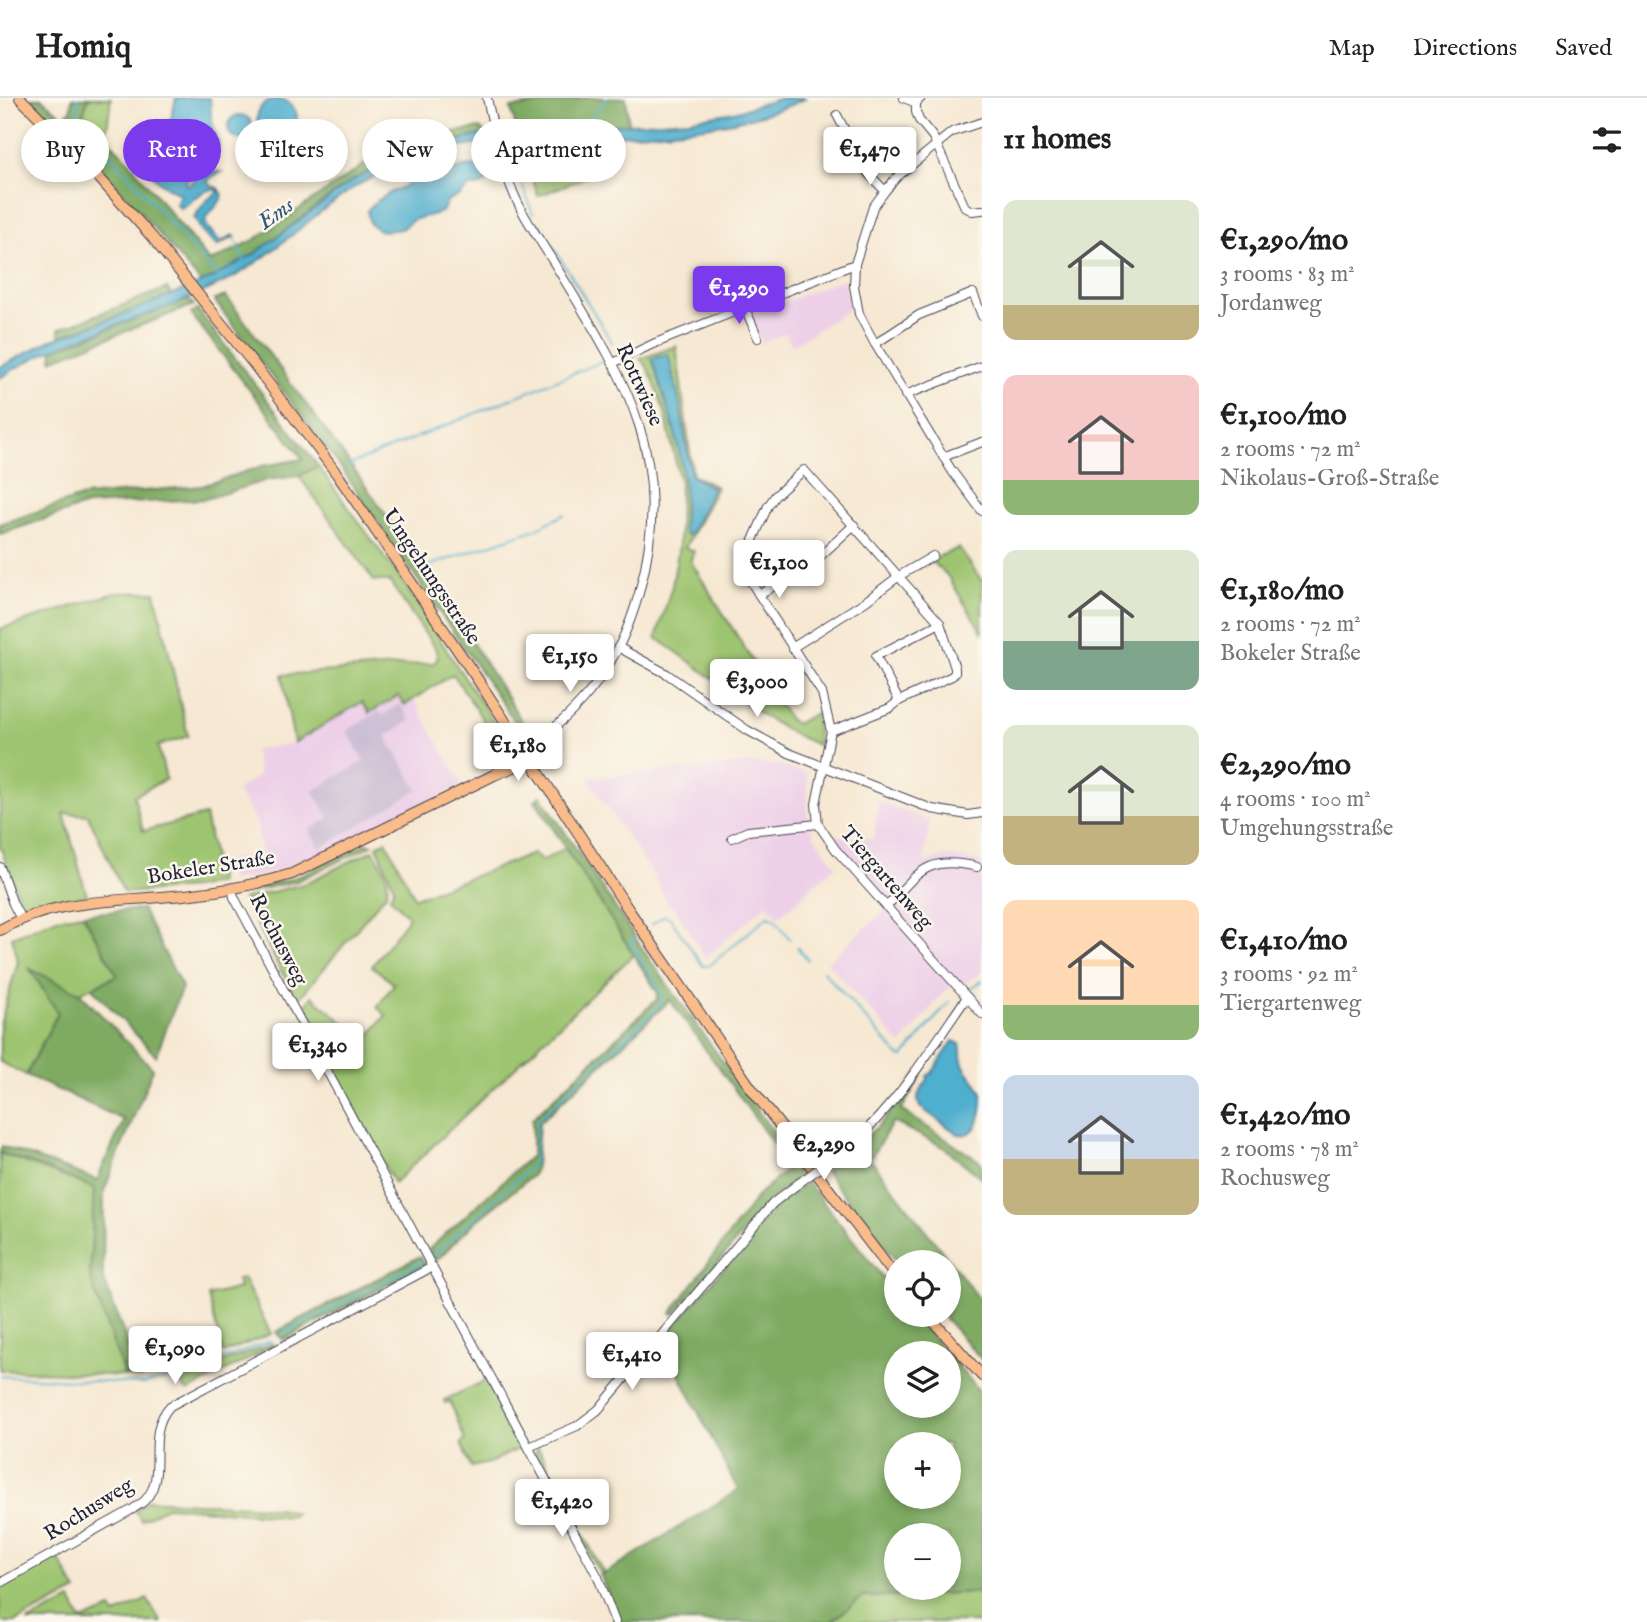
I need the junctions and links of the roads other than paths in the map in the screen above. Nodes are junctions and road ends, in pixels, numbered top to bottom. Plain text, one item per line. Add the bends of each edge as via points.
1 (20, 98) edge
2 (487, 98) edge
3 (904, 98) edge
4 (918, 101) edge
5 (837, 116) dead end
6 (982, 122) edge
7 (937, 144) junction
8 (885, 191) junction
9 (982, 210) edge
10 (855, 264) junction
11 (745, 308) junction
12 (982, 316) edge
13 (758, 338) dead end
14 (874, 344) junction
15 (613, 363) junction
16 (982, 366) edge
17 (905, 395) junction
18 (982, 442) edge
19 (943, 457) junction
20 (981, 509) edge
21 (854, 525) junction
22 (933, 556) dead end
23 (898, 576) junction
24 (759, 595) junction
25 (940, 623) junction
26 (618, 647) junction
27 (792, 648) junction
28 (900, 701) junction
29 (831, 731) junction
30 (526, 756) junction
31 (823, 766) junction
32 (982, 813) edge
33 (818, 824) junction
34 (733, 838) dead end
35 (0, 867) edge
36 (977, 867) dead end
37 (232, 888) junction
38 (887, 906) junction
39 (21, 919) junction
40 (0, 930) edge
41 (967, 998) junction
42 (982, 1014) edge
43 (884, 1261) edge
44 (432, 1267) junction
45 (939, 1327) edge
46 (982, 1376) edge
47 (529, 1447) junction
48 (0, 1583) edge
49 (615, 1622) edge

1 - 30 main road, Umgehungsstraße via 152,237 337,474
2 - 15 street, Rottwiese via 499,149 521,208
3 - 4 street
4 - 7 street via 919,120
5 - 8 street via 867,172
6 - 7 street via 952,132
7 - 8 street
7 - 9 street via 965,206
8 - 10 street via 873,207
10 - 11 street
10 - 14 street via 859,314
11 - 13 street
11 - 15 street
12 - 14 street via 973,293 919,315
14 - 17 street
15 - 26 street, Rottwiese via 639,421 649,458 652,496 645,572
16 - 17 street
17 - 19 street
18 - 19 street
19 - 20 street
21 - 23 street
21 - 24 street via 816,560
21 - 24 street via 804,470 775,496 744,556 743,569
22 - 23 street
23 - 25 street
23 - 27 street
24 - 27 street
25 - 28 street via 955,673
25 - 28 street via 876,656
26 - 30 street, Rottwiese via 597,683 540,752
26 - 31 street via 667,674 747,730
27 - 29 street via 822,693
28 - 29 street
29 - 31 street, Tiergartenweg
30 - 37 main road, Bokeler Straße via 320,862
30 - 43 main road, Umgehungsstraße via 751,1088
31 - 32 street via 932,809
31 - 33 street, Tiergartenweg via 816,799
33 - 34 street via 756,829
33 - 38 street, Tiergartenweg
35 - 39 street
36 - 38 street via 946,862 931,865 917,873
37 - 39 main road, Bokeler Straße via 70,905
37 - 44 street, Rochusweg
38 - 41 street, Tiergartenweg
39 - 40 main road, Bokeler Straße
41 - 42 street, Tiergartenweg
41 - 47 street, bridge via 884,1115 773,1203 598,1410 577,1426
44 - 47 street, Rochusweg
44 - 48 street, Rochusweg via 170,1406 157,1427 154,1484 147,1498
45 - 46 main road
47 - 49 street, Rochusweg via 598,1577

